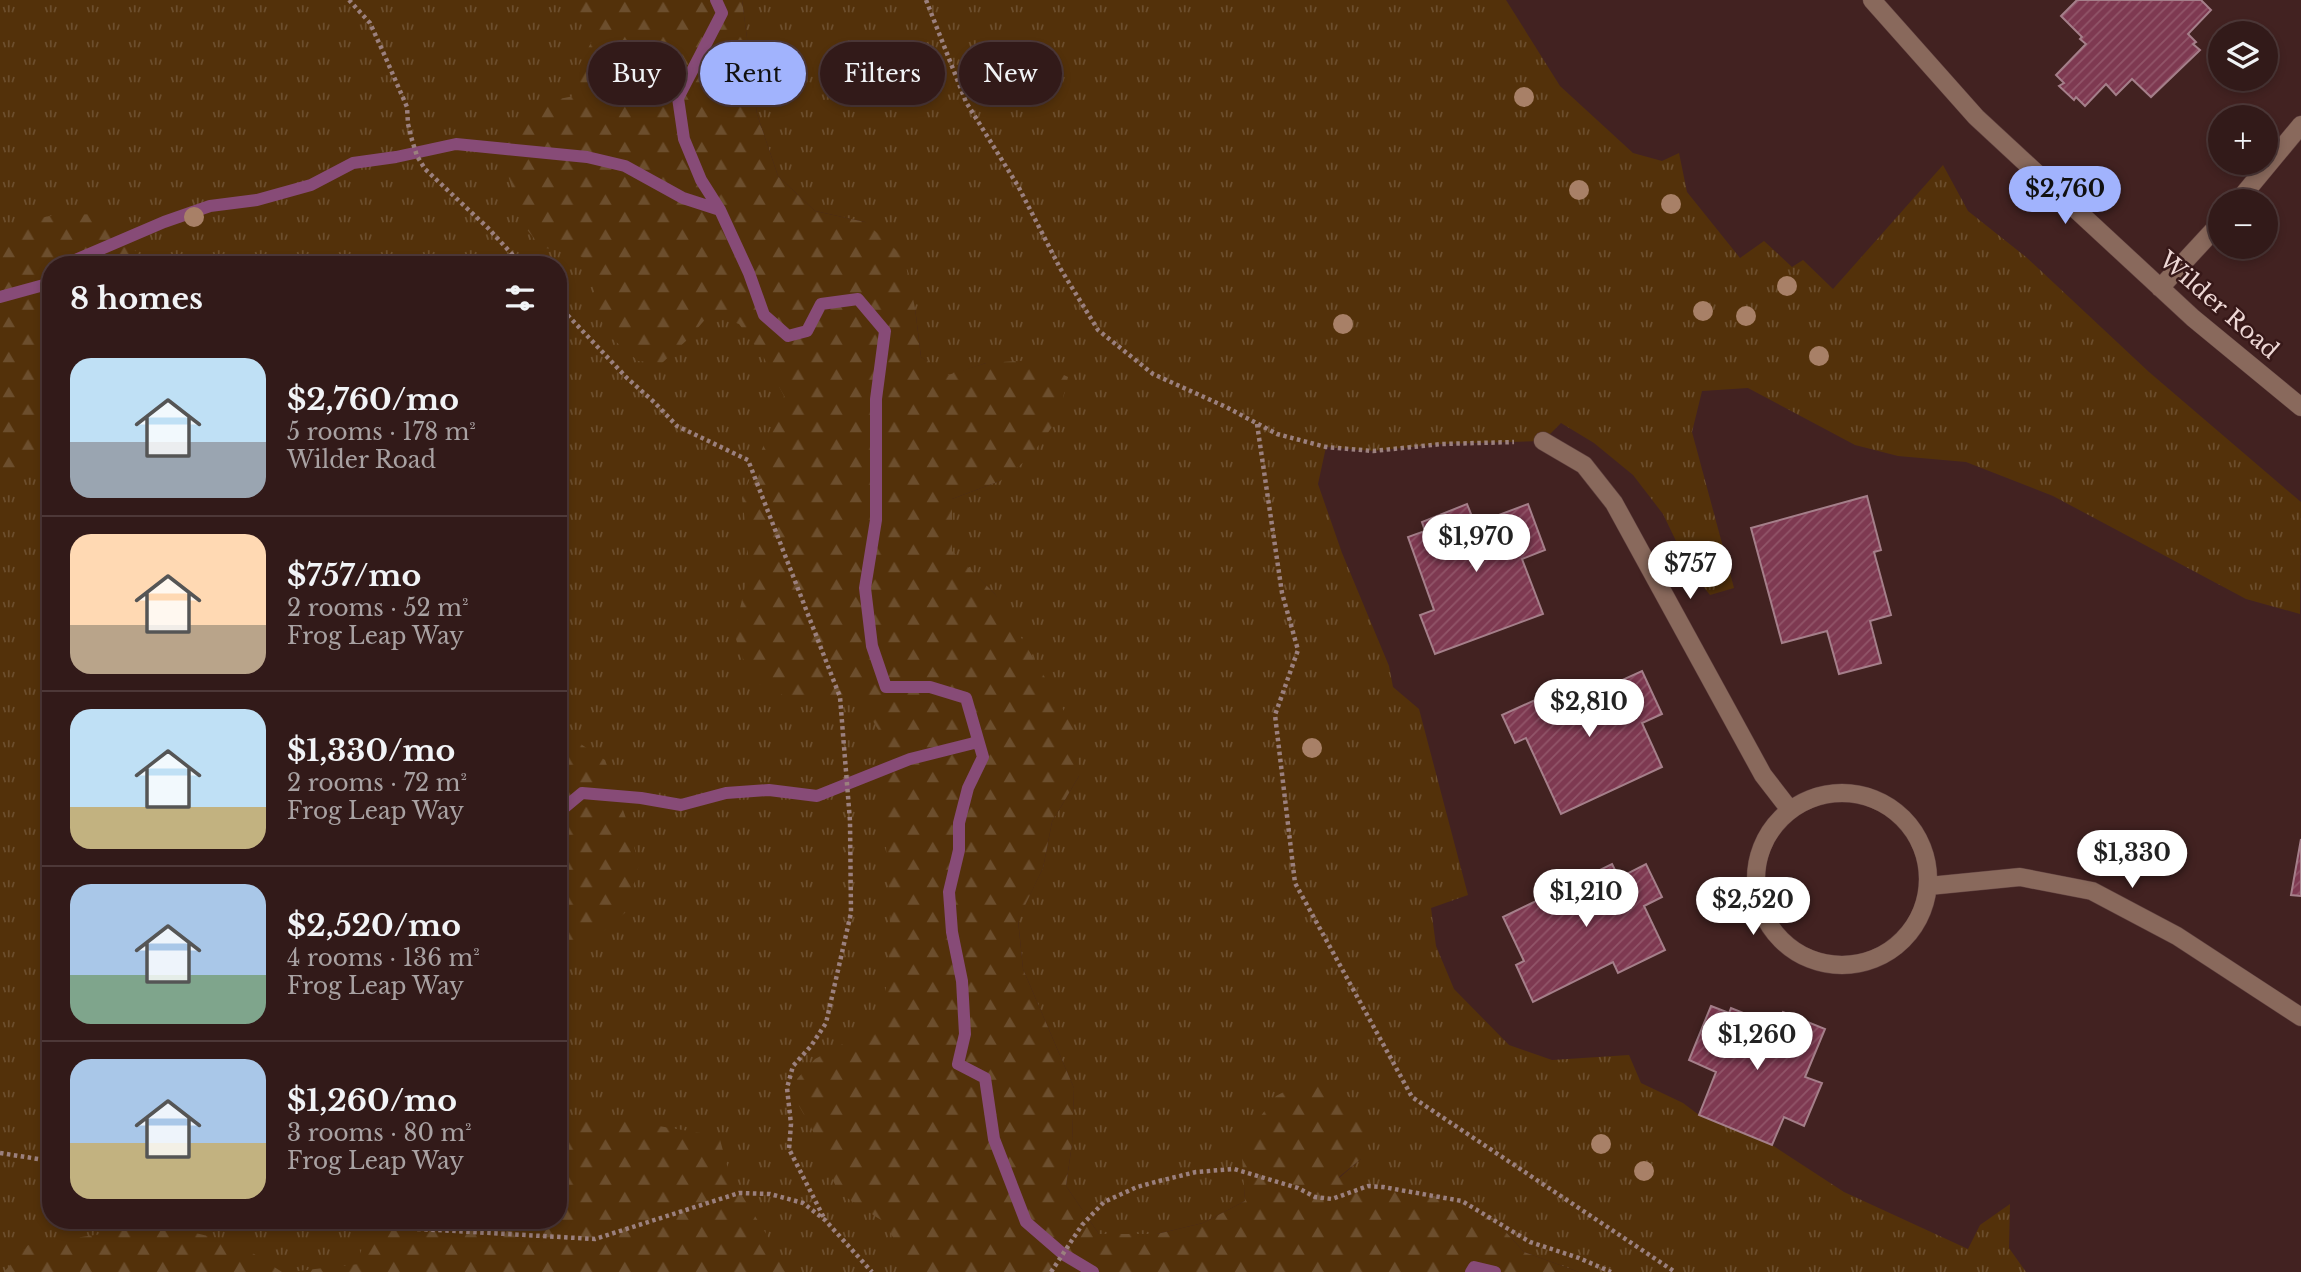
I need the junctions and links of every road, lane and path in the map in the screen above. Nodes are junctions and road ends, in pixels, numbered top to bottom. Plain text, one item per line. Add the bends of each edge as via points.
1 (349, 0) edge
2 (926, 0) edge
3 (1872, 0) edge
4 (2301, 124) edge
5 (2248, 189) edge
6 (2208, 236) edge
7 (514, 256) edge
8 (2160, 288) junction
9 (567, 315) edge
10 (2301, 407) edge
11 (1257, 424) junction
12 (1543, 441) joint
13 (1790, 810) junction
14 (1929, 886) junction
15 (2301, 1017) edge
16 (0, 1153) edge
17 (42, 1160) edge
18 (825, 1220) junction
19 (419, 1229) edge
20 (872, 1272) edge
21 (1051, 1272) edge
22 (1611, 1272) edge
23 (1675, 1272) edge

1 - 7 path via 370,23 384,54 407,107 412,140 425,169
2 - 11 path via 966,102 1098,330 1153,374
3 - 8 street, Wilder Road via 1976,117
4 - 5 street
6 - 8 street
8 - 10 street, Wilder Road
9 - 18 path via 677,426 748,460 840,697 850,821 851,913 826,1023 793,1066 787,1088 789,1149
11 - 12 path via 1326,447 1373,451
11 - 23 path via 1282,593 1298,650 1275,715 1295,883 1412,1097
12 - 13 street via 1584,465 1614,503 1763,775
13 - 14 street via 1815,797 1843,792 1871,797 1896,811 1915,832 1926,858
13 - 14 street via 1771,829 1759,853 1755,879 1759,905 1771,929 1789,948 1812,961 1838,966 1864,963 1889,952 1909,935 1923,912
14 - 15 street via 2020,877 2092,891 2177,936
16 - 17 path
18 - 19 path via 803,1203 770,1194 739,1193 595,1239
18 - 20 path
21 - 22 path via 1082,1225 1104,1202 1137,1187 1196,1172 1234,1169 1315,1197 1332,1199 1368,1186 1383,1186 1462,1201 1530,1242

